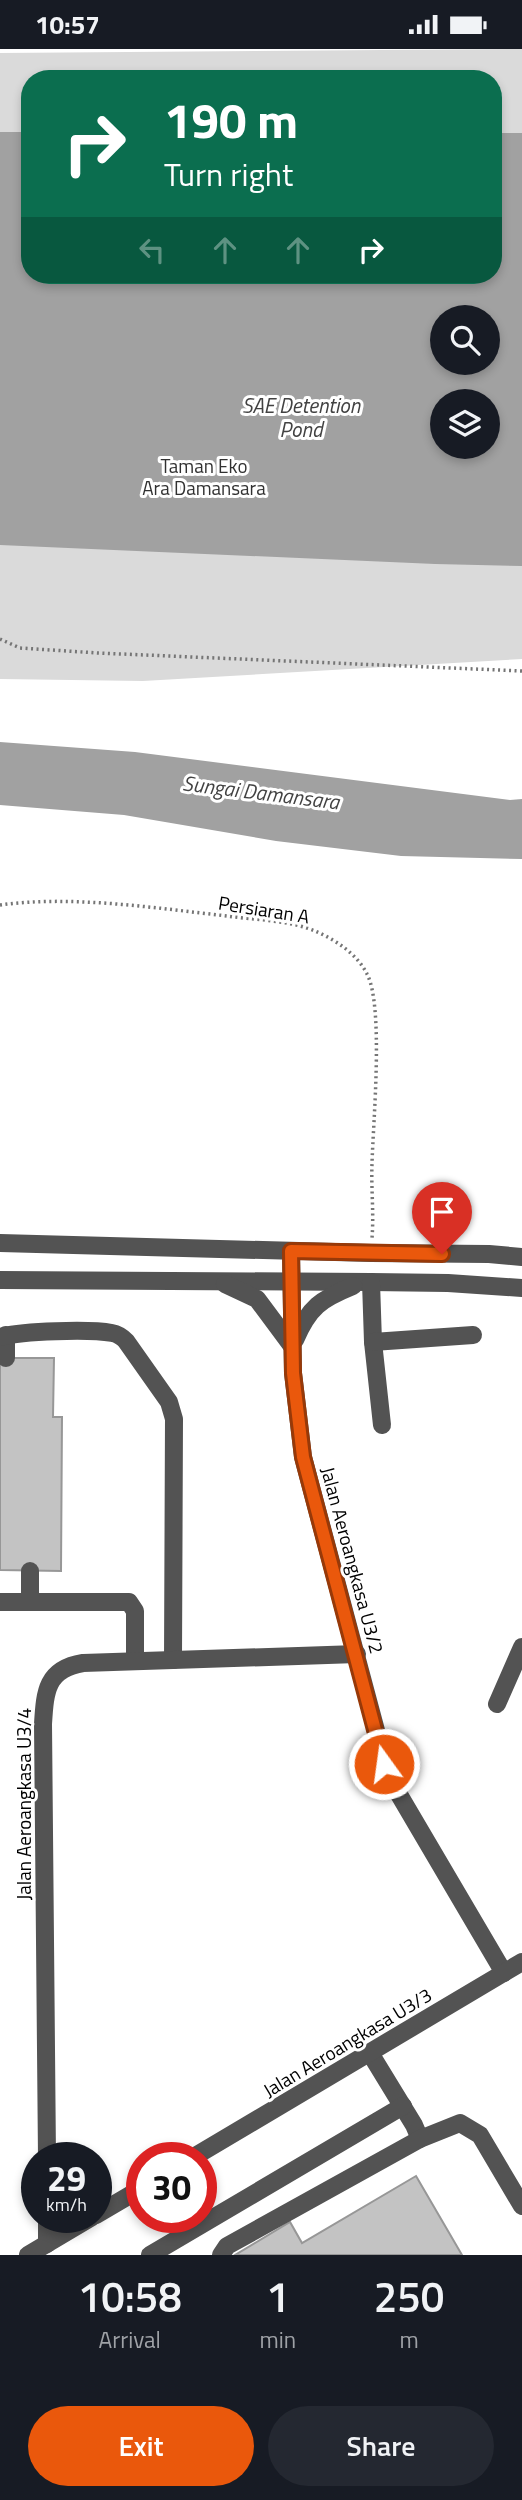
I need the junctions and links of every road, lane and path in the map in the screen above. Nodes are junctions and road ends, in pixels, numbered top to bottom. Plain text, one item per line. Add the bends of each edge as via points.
1 (0, 639) edge
2 (522, 671) edge
3 (0, 905) edge
4 (0, 1243) edge
5 (291, 1251) junction
6 (371, 1253) junction
7 (522, 1257) edge
8 (0, 1280) edge
9 (219, 1281) junction
10 (291, 1282) junction
11 (367, 1282) junction
12 (522, 1288) edge
13 (473, 1335) dead end
14 (3, 1336) edge
15 (373, 1342) junction
16 (292, 1346) junction
17 (6, 1358) dead end
18 (382, 1425) dead end
19 (30, 1571) dead end
20 (30, 1600) junction
21 (0, 1602) edge
22 (522, 1647) edge
23 (357, 1654) junction
24 (173, 1660) junction
25 (135, 1661) junction
26 (497, 1704) dead end
27 (522, 1962) edge
28 (504, 1973) junction
29 (370, 2053) junction
30 (403, 2106) junction
31 (420, 2139) junction
32 (47, 2142) edge
33 (217, 2143) edge
34 (522, 2206) edge
35 (47, 2233) edge
36 (65, 2233) edge
37 (47, 2244) junction
38 (28, 2255) edge
39 (150, 2255) edge
40 (220, 2255) edge

1 - 2 path via 20,648 98,653
3 - 6 path, Persiaran A via 134,905 286,923 315,931 356,958 374,996 376,1034
4 - 5 street
5 - 6 street
5 - 10 street, Jalan Aeroangkasa U3/2
6 - 7 street
8 - 9 street
9 - 10 street
9 - 16 street via 257,1299
10 - 11 street
10 - 16 street, Jalan Aeroangkasa U3/2
11 - 12 street
11 - 15 street
11 - 16 street via 326,1297 304,1319
13 - 15 street
14 - 17 street
14 - 24 street via 119,1335 169,1402 174,1419
15 - 18 street
16 - 23 street, Jalan Aeroangkasa U3/2 via 303,1457
19 - 20 street
20 - 21 street
20 - 25 street via 129,1602 135,1611
22 - 26 street
23 - 24 street, Jalan Aeroangkasa U3/4
23 - 28 street, Jalan Aeroangkasa U3/2 via 384,1764 394,1786
24 - 25 street, Jalan Aeroangkasa U3/4
25 - 32 street, Jalan Aeroangkasa U3/4 via 68,1665 49,1683 45,1698
27 - 28 street, Jalan Aeroangkasa U3/3
28 - 29 street, Jalan Aeroangkasa U3/3
29 - 30 street
29 - 33 street, Jalan Aeroangkasa U3/3
30 - 31 street
30 - 39 street
31 - 34 street via 460,2123 480,2135
31 - 40 street via 227,2246
35 - 37 street
36 - 37 street
37 - 38 street

